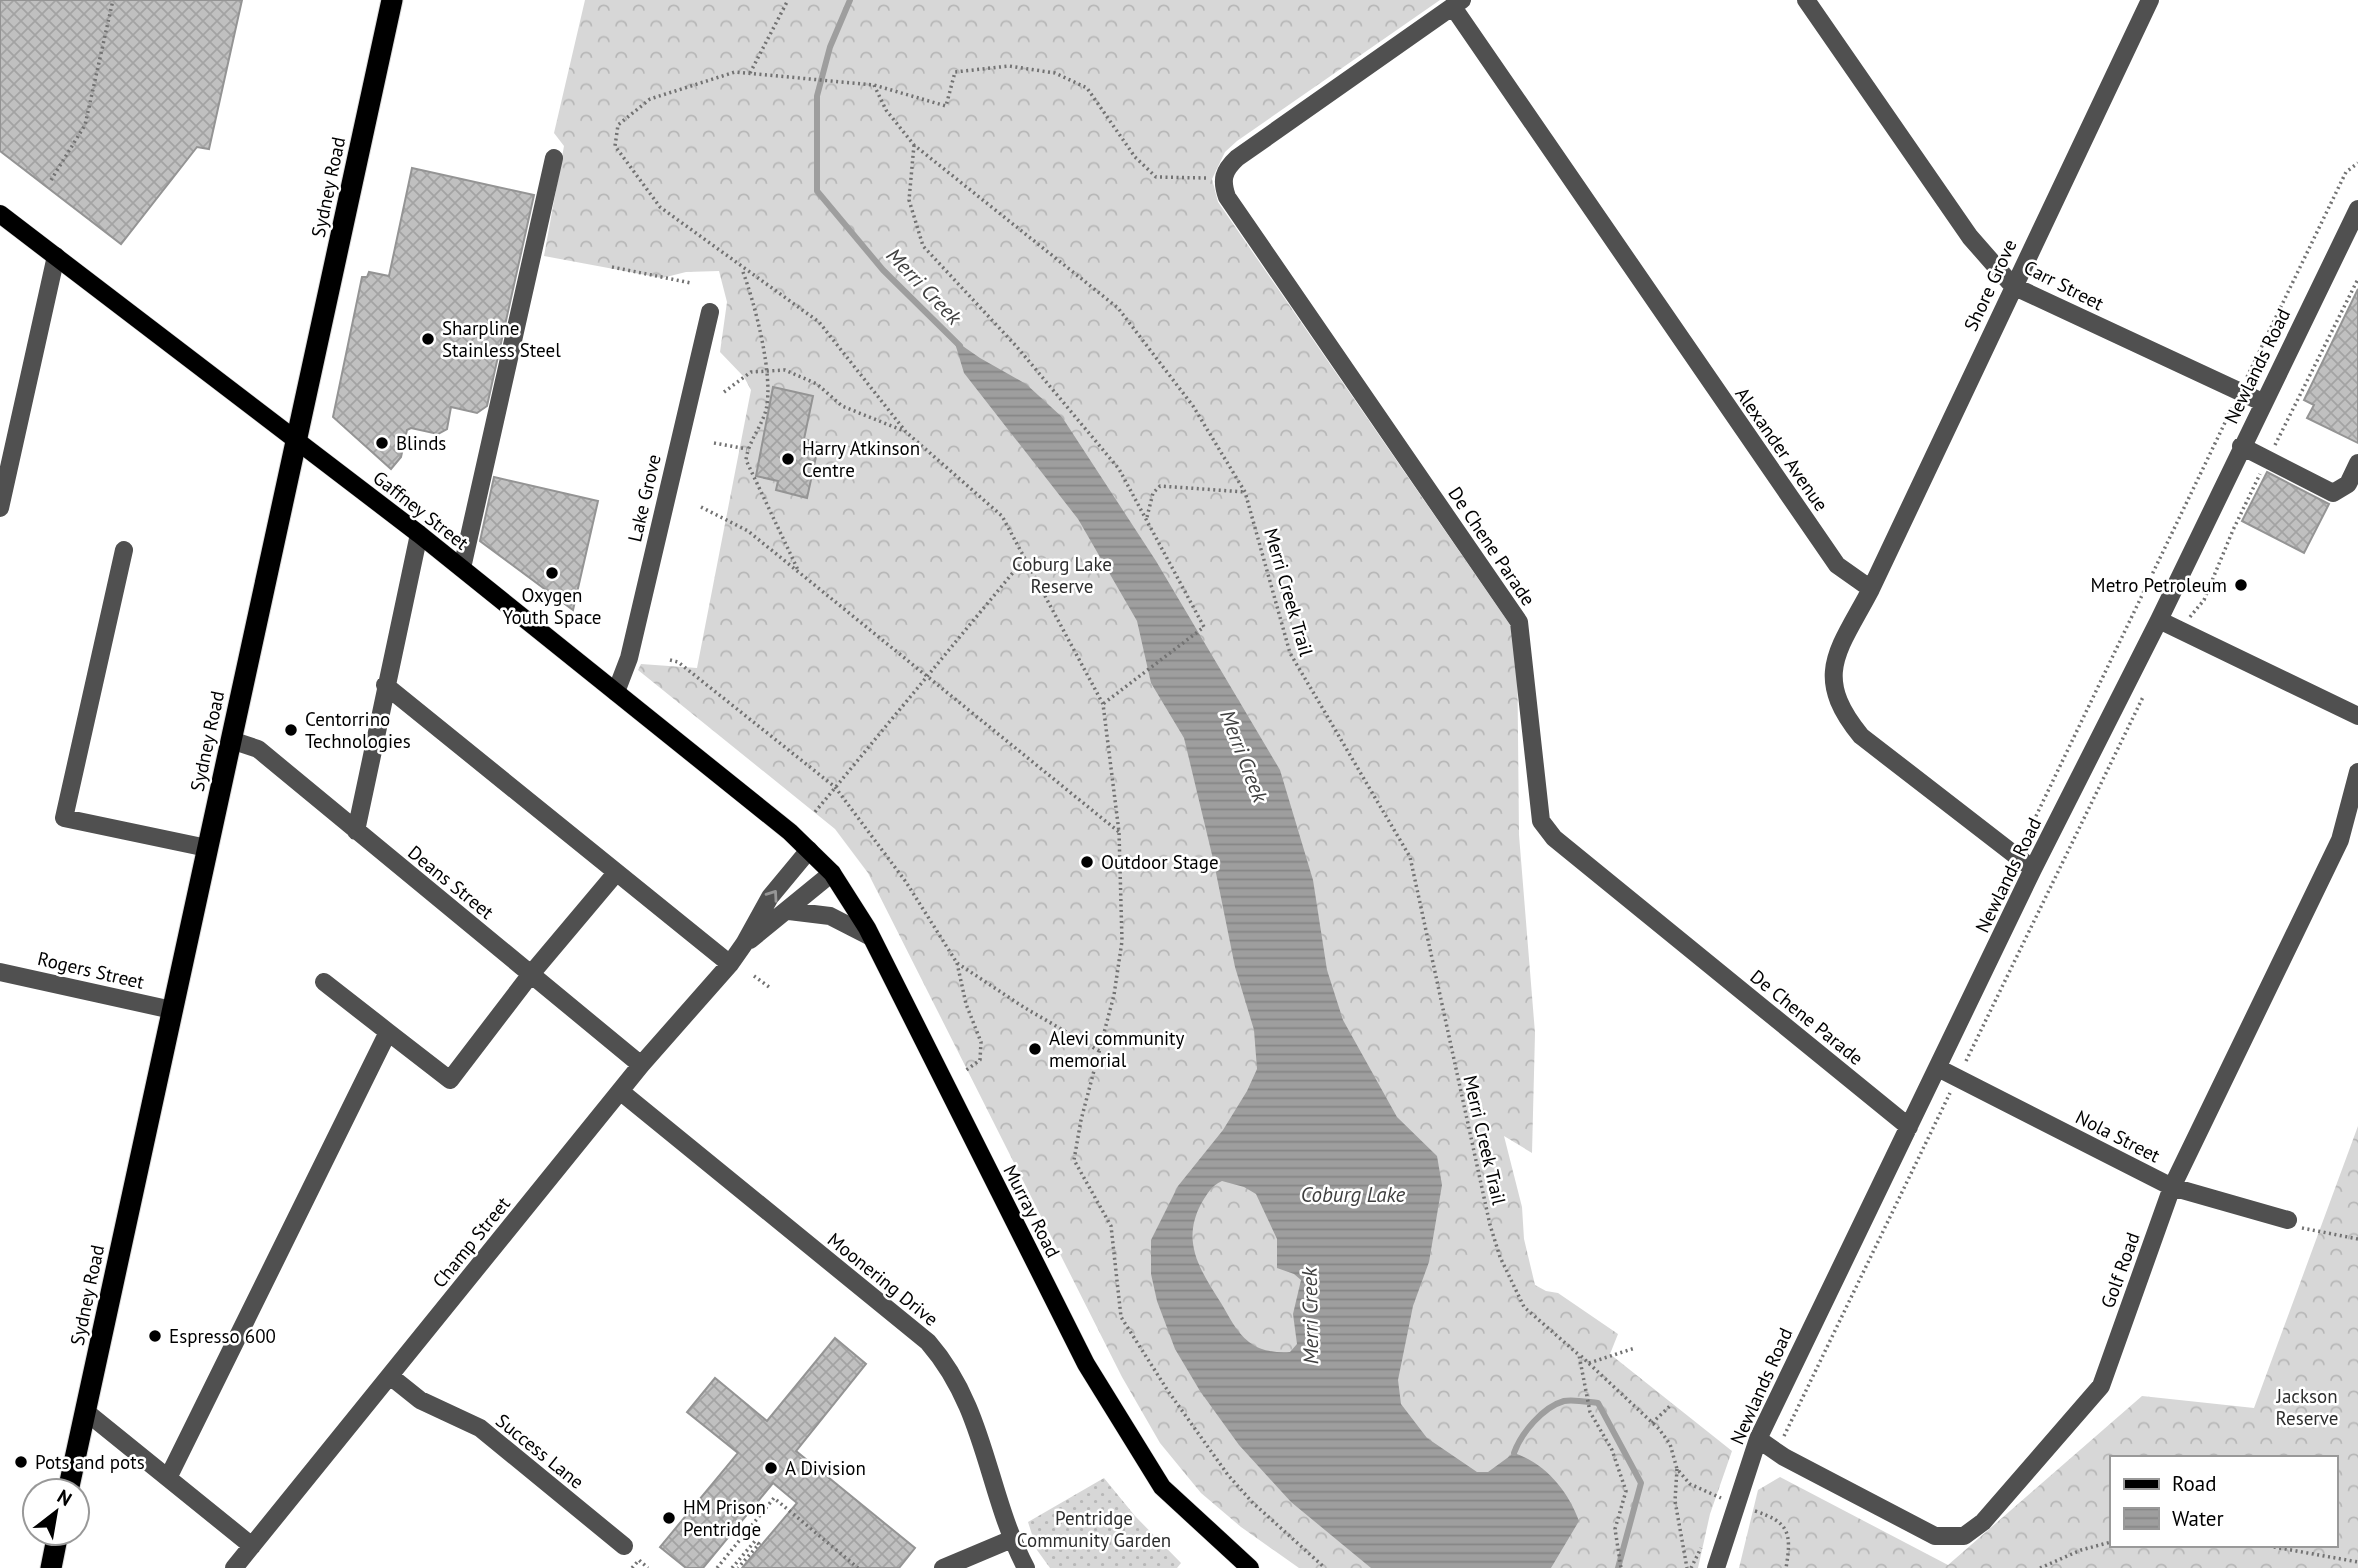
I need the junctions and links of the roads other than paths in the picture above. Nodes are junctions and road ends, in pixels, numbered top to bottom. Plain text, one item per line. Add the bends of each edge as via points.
1 (392, 0) edge
2 (1806, 0) edge
3 (2150, 0) edge
4 (1457, 3) edge
5 (554, 158) dead end
6 (2358, 209) edge
7 (0, 214) edge
8 (56, 256) junction
9 (2013, 286) junction
10 (710, 312) dead end
11 (2262, 401) junction
12 (296, 440) junction
13 (2241, 446) junction
14 (2358, 463) edge
15 (0, 508) edge
16 (419, 534) junction
17 (124, 550) dead end
18 (462, 568) junction
19 (1871, 589) junction
20 (2159, 620) junction
21 (385, 685) junction
22 (616, 692) junction
23 (2358, 716) edge
24 (231, 740) junction
25 (2358, 772) edge
26 (356, 831) junction
27 (207, 848) junction
28 (809, 850) junction
29 (2033, 869) junction
30 (616, 873) junction
31 (832, 873) junction
32 (789, 911) junction
33 (871, 937) junction
34 (744, 944) junction
35 (730, 964) junction
36 (0, 972) edge
37 (531, 974) junction
38 (324, 982) dead end
39 (172, 1010) junction
40 (388, 1032) junction
41 (641, 1065) junction
42 (1937, 1068) junction
43 (620, 1091) junction
44 (1909, 1128) junction
45 (2172, 1186) junction
46 (2288, 1220) road end
47 (390, 1376) junction
48 (85, 1411) junction
49 (1758, 1439) junction
50 (71, 1477) edge
51 (168, 1478) junction
52 (1012, 1539) junction
53 (252, 1546) junction
54 (624, 1546) dead end
55 (55, 1547) edge
56 (1239, 1565) edge
57 (51, 1568) edge
58 (234, 1568) edge
59 (943, 1568) edge
60 (1026, 1568) edge
61 (1716, 1568) edge

1 - 12 highway, Sydney Road
2 - 9 street, Carr Street via 1970,237
3 - 9 street, Shore Grove
4 - 19 street, Alexander Avenue via 1837,565
4 - 44 street, De Chene Parade via 1227,166 1222,181 1227,197 1519,622 1541,821 1554,838
5 - 18 street
6 - 11 street, Newlands Road
7 - 8 main road, Gaffney Street
8 - 12 main road, Gaffney Street
8 - 15 street
9 - 11 street, Carr Street
9 - 19 street, Shore Grove
10 - 22 street, Lake Grove via 629,658
11 - 13 street, Newlands Road
12 - 16 main road, Gaffney Street
12 - 24 highway, Sydney Road
13 - 14 street via 2333,492 2348,484
13 - 20 street, Newlands Road
16 - 18 main road, Gaffney Street
16 - 21 street
17 - 27 street via 64,818
18 - 22 main road, Gaffney Street
19 - 29 street via 1831,677 1844,715 1861,736
20 - 23 street
20 - 29 street, Newlands Road
21 - 26 street
21 - 30 street
22 - 28 main road, Gaffney Street
24 - 26 street, Deans Street via 258,749
24 - 27 highway, Sydney Road
25 - 45 street, Golf Road via 2340,839
26 - 37 street, Deans Street
27 - 39 highway, Sydney Road
28 - 31 main road, Murray Road
34 -> 28 street, Champ Street via 770,897
29 - 42 street, Newlands Road
30 - 35 street
30 - 37 street
31 - 32 street, Champ Street
31 - 33 main road, Murray Road
32 - 33 street via 830,916
32 - 34 street, Champ Street
33 - 56 main road, Murray Road via 1086,1364 1162,1487
34 - 35 street, Champ Street
35 - 41 street, Champ Street
36 - 39 street, Rogers Street
37 - 40 street via 450,1080
37 - 41 street, Deans Street
38 - 40 street
39 - 48 highway, Sydney Road
40 - 51 street
41 - 43 street, Champ Street
42 - 44 street, Newlands Road
42 - 45 street, Nola Street
43 - 47 street, Champ Street
43 - 52 street, Moonering Drive via 936,1352 970,1406
44 - 49 street, Newlands Road
45 - 46 street, Nola Street
45 - 49 street, Golf Road via 2101,1386 1983,1522 1964,1536 1934,1536
47 - 53 street, Champ Street
47 - 54 street, Success Lane via 420,1400 480,1428
48 - 50 highway, Sydney Road
48 - 51 street
49 - 61 street, Newlands Road
51 - 53 street
52 - 59 street
52 - 60 street, Moonering Drive
53 - 58 street, Champ Street
55 - 57 highway

